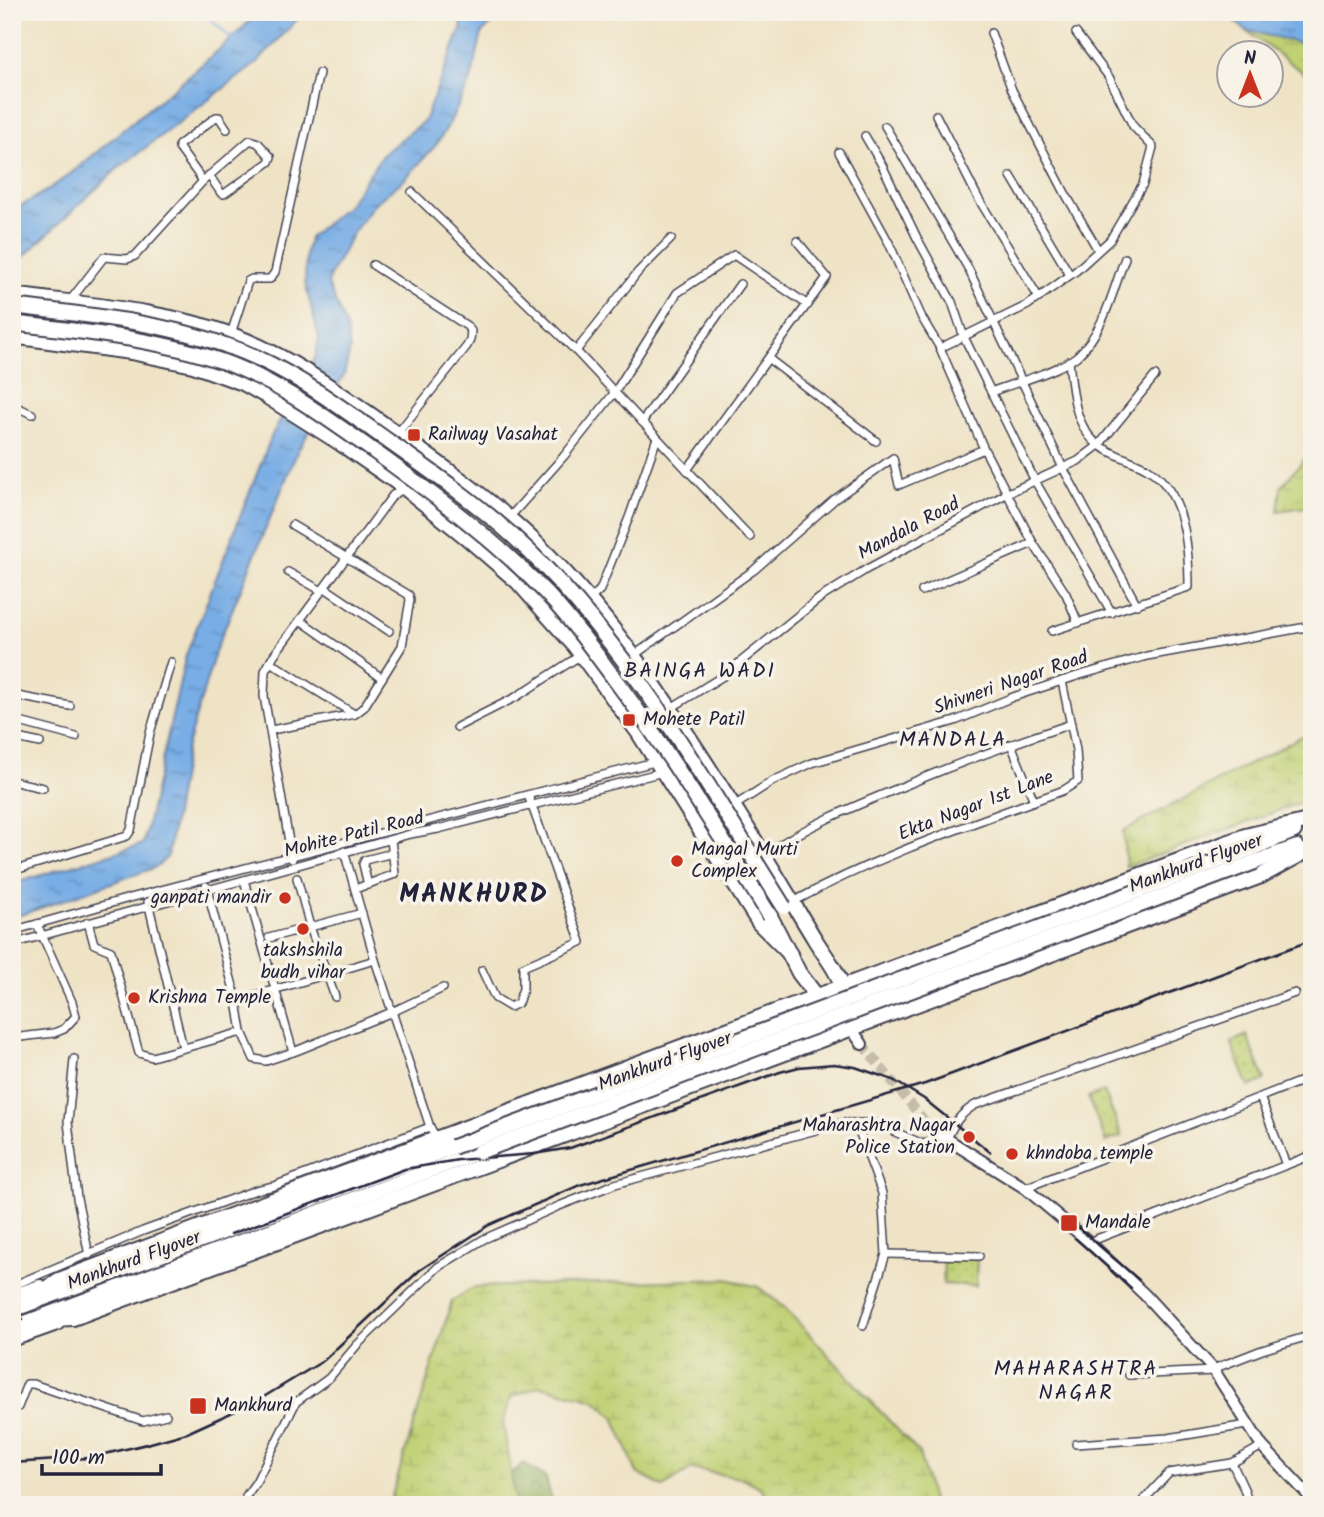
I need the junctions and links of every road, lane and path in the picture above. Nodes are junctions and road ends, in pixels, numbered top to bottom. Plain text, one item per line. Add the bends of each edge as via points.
1 (991, 33) dead end
2 (1076, 33) dead end
3 (319, 74) dead end
4 (936, 115) dead end
5 (885, 127) dead end
6 (227, 129) dead end
7 (865, 136) dead end
8 (839, 152) dead end
9 (1011, 176) dead end
10 (206, 178) junction
11 (412, 192) dead end
12 (671, 239) dead end
13 (797, 241) dead end
14 (1098, 250) junction
15 (1125, 258) dead end
16 (373, 265) dead end
17 (1070, 275) junction
18 (740, 284) dead end
19 (12, 295) edge
20 (1039, 298) junction
21 (69, 303) junction
22 (808, 305) junction
23 (12, 306) edge
24 (137, 312) junction
25 (995, 322) junction
26 (12, 323) edge
27 (231, 335) junction
28 (12, 336) edge
29 (964, 337) junction
30 (940, 348) junction
31 (576, 351) junction
32 (131, 352) junction
33 (769, 359) junction
34 (1069, 361) junction
35 (1155, 376) dead end
36 (1020, 381) junction
37 (613, 390) junction
38 (991, 392) junction
39 (12, 405) edge
40 (32, 414) dead end
41 (642, 422) junction
42 (397, 433) junction
43 (657, 438) junction
44 (876, 441) dead end
45 (1099, 445) junction
46 (984, 449) junction
47 (432, 458) junction
48 (1063, 468) junction
49 (687, 470) junction
50 (1035, 481) junction
51 (405, 488) junction
52 (1008, 493) junction
53 (508, 519) junction
54 (292, 526) dead end
55 (750, 537) dead end
56 (1033, 543) junction
57 (347, 559) junction
58 (288, 572) dead end
59 (324, 590) junction
60 (922, 591) dead end
61 (589, 600) junction
62 (1137, 605) junction
63 (1112, 613) junction
64 (300, 620) junction
65 (1078, 623) junction
66 (1312, 626) edge
67 (1052, 631) dead end
68 (389, 632) dead end
69 (581, 655) junction
70 (632, 657) junction
71 (172, 662) dead end
72 (270, 662) junction
73 (382, 678) junction
74 (1062, 681) junction
75 (12, 695) edge
76 (70, 706) dead end
77 (671, 708) junction
78 (355, 714) junction
79 (12, 720) edge
80 (1071, 724) junction
81 (457, 727) dead end
82 (271, 730) junction
83 (12, 737) edge
84 (76, 737) dead end
85 (40, 743) dead end
86 (1011, 744) junction
87 (697, 748) junction
88 (659, 767) junction
89 (12, 781) edge
90 (43, 788) dead end
91 (528, 795) junction
92 (1034, 801) junction
93 (531, 806) junction
94 (733, 806) junction
95 (477, 808) junction
96 (479, 818) junction
97 (1312, 822) edge
98 (402, 832) junction
99 (391, 840) junction
100 (1312, 842) edge
101 (343, 848) junction
102 (1312, 848) edge
103 (393, 853) junction
104 (764, 855) junction
105 (291, 856) junction
106 (1253, 856) junction
107 (293, 866) junction
108 (12, 870) edge
109 (297, 878) dead end
110 (204, 879) junction
111 (244, 880) junction
112 (368, 885) junction
113 (355, 888) junction
114 (207, 890) junction
115 (146, 894) junction
116 (121, 901) junction
117 (149, 905) junction
118 (789, 905) junction
119 (125, 912) junction
120 (362, 913) junction
121 (88, 922) junction
122 (37, 924) junction
123 (310, 927) junction
124 (12, 931) edge
125 (41, 937) junction
126 (269, 938) dead end
127 (12, 944) edge
128 (790, 954) junction
129 (375, 960) junction
130 (482, 970) dead end
131 (799, 973) junction
132 (327, 974) junction
133 (842, 986) junction
134 (443, 988) dead end
135 (274, 989) junction
136 (1295, 993) dead end
137 (253, 996) dead end
138 (335, 997) dead end
139 (815, 997) junction
140 (786, 1008) junction
141 (393, 1012) junction
142 (851, 1028) junction
143 (242, 1032) junction
144 (12, 1038) edge
145 (862, 1044) tunnel mouth
146 (183, 1048) junction
147 (293, 1052) junction
148 (74, 1059) dead end
149 (1312, 1077) edge
150 (1260, 1097) junction
151 (856, 1123) junction
152 (931, 1129) tunnel mouth
153 (443, 1136) junction
154 (947, 1139) junction
155 (1312, 1155) edge
156 (1286, 1165) junction
157 (1025, 1188) junction
158 (274, 1192) junction
159 (1089, 1242) junction
160 (886, 1254) junction
161 (89, 1255) junction
162 (979, 1256) dead end
163 (16, 1298) edge
164 (66, 1299) junction
165 (34, 1326) junction
166 (863, 1326) dead end
167 (12, 1328) edge
168 (1312, 1335) edge
169 (12, 1339) edge
170 (1214, 1370) junction
171 (1129, 1375) dead end
172 (18, 1407) dead end
173 (166, 1415) dead end
174 (1247, 1425) junction
175 (1076, 1444) dead end
176 (1262, 1446) junction
177 (1231, 1463) junction
178 (246, 1496) dead end
179 (1145, 1497) junction
180 (1312, 1499) edge
181 (1139, 1505) edge
182 (1155, 1505) edge
183 (1248, 1505) edge

1 - 14 street via 1012,90
2 - 14 street via 1109,77 1133,126 1153,146 1143,184 1110,240
3 - 27 street via 275,272 270,279 248,281
4 - 20 street via 978,198
5 - 25 street
6 - 10 street via 216,117 179,145
7 - 29 street via 952,302
8 - 30 street
9 - 17 street
10 - 10 street via 250,140 271,157 224,194
10 - 21 street via 135,256 104,257
11 - 31 street
12 - 31 street via 638,272
13 - 22 street via 827,277
14 - 17 street
15 - 34 street via 1095,332
16 - 42 street via 471,331 467,346
17 - 20 street
18 - 41 street
19 - 21 highway
20 - 25 street
21 - 24 highway
22 - 33 street
22 - 37 street via 734,255 677,293
23 - 118 highway, bridge via 136,322 228,345 283,371 434,474 513,537 589,617 662,715
24 - 27 highway
24 - 32 highway
25 - 29 street
25 - 36 street
26 - 128 highway, bridge via 133,339 235,367 337,426 502,549 584,637 648,725
27 - 42 highway via 289,362
28 - 32 highway
29 - 30 street
29 - 38 street
30 - 46 street
31 - 37 street
32 - 51 highway via 218,373 266,396
33 - 44 street
33 - 49 street
34 - 36 street
34 - 45 street via 1078,414
35 - 45 street, Mandala Road
36 - 38 street
36 - 48 street
37 - 41 street
37 - 53 street via 564,456
38 - 50 street
39 - 40 street
41 - 43 street
42 - 47 highway
43 - 49 street
43 - 61 street via 600,590
45 - 48 street, Mandala Road
45 - 62 street via 1150,470 1164,483 1175,499 1183,527 1189,587
46 - 52 street
46 - 70 street via 900,485 893,458 835,499 754,570
47 - 51 street
47 - 53 highway
48 - 50 street, Mandala Road
48 - 62 street
49 - 55 street
50 - 52 street, Mandala Road
50 - 63 street
51 - 57 street via 393,495
51 - 69 highway via 493,559
52 - 56 street
52 - 77 street, Mandala Road via 820,598 723,676
53 - 61 highway
54 - 57 street
56 - 60 street
56 - 65 street via 1066,594
57 - 59 street
57 - 73 street via 409,596 402,646
58 - 59 street
59 - 64 street
59 - 68 street
61 - 70 highway
62 - 63 street
63 - 65 street
64 - 72 street
64 - 73 street
65 - 67 street
66 - 74 street, Shivneri Nagar Road via 1147,656
69 - 81 street
69 - 88 highway
70 - 77 highway
71 - 108 street via 150,733 127,836
72 - 78 street
72 - 82 street via 264,696
73 - 78 street
74 - 80 street, Ekta Nagar 1st Lane
74 - 94 street, Shivneri Nagar Road via 955,721 812,763
75 - 76 street
77 - 87 highway
78 - 82 street
79 - 84 street
80 - 86 street
80 - 92 street, Ekta Nagar 1st Lane via 1078,781
82 - 105 street
83 - 85 street
86 - 92 street
86 - 104 street via 812,825
87 - 88 street, Mohite Patil Road
87 - 88 street
87 - 94 highway
88 - 91 street
88 - 93 street, Mohite Patil Road
88 - 128 highway via 759,923
89 - 90 street
91 - 93 street
91 - 95 street
92 - 118 street, Ekta Nagar 1st Lane via 854,871
93 - 96 street, Mohite Patil Road
93 - 130 street via 581,942 523,967 523,989 518,1003 510,1007 495,998
94 - 104 highway
95 - 96 street
95 - 98 street
96 - 98 street, Mohite Patil Road
97 - 106 highway, Mankhurd Flyover
97 - 133 highway via 1245,836
98 - 99 street, Mohite Patil Road
98 - 101 street
99 - 101 street, Mohite Patil Road
99 - 103 street
100 - 106 highway, Mankhurd Flyover
101 - 105 street
101 - 107 street, Mohite Patil Road
101 - 113 street
102 - 142 highway via 1261,876
103 - 112 street via 396,874
103 - 112 street via 365,860
104 - 118 highway
105 - 107 street
105 - 110 street
106 - 153 highway, Mankhurd Flyover, bridge
106 - 164 highway, Mankhurd Flyover, bridge via 479,1152
107 - 111 street, Mohite Patil Road
109 - 123 street
110 - 114 street
110 - 115 street
111 - 114 street, Mohite Patil Road
111 - 135 street
112 - 113 street
113 - 120 street
114 - 117 street, Mohite Patil Road
114 - 143 street
115 - 116 street
115 - 117 street
116 - 119 street
116 - 122 street
117 - 119 street, Mohite Patil Road
117 - 146 street
118 - 133 highway
119 - 121 street, Mohite Patil Road
120 - 123 street
120 - 129 street
121 - 125 street, Mohite Patil Road
121 - 146 street via 94,944 111,951 139,1052 152,1057
122 - 124 street
122 - 125 street
123 - 126 street
123 - 132 street
125 - 127 street, Mohite Patil Road
125 - 144 street via 76,1016 54,1033
128 - 131 highway
129 - 132 street
129 - 141 street
131 - 139 highway
131 - 140 highway
132 - 135 street
132 - 138 street
133 - 139 highway
133 - 142 highway
134 - 141 street
135 - 137 street
135 - 147 street
136 - 154 street via 975,1105 956,1120
139 - 140 highway
139 - 142 highway
140 - 153 highway
141 - 147 street
141 - 153 street
142 - 145 street
142 - 164 highway
143 - 146 street
143 - 147 street via 254,1059 266,1061
148 - 161 street via 68,1122
149 - 150 street
150 - 156 street
150 - 157 street
151 - 154 street via 874,1123 923,1144
151 - 160 street via 882,1193
151 - 178 street via 615,1184 484,1239 449,1260 329,1378 296,1402
152 - 154 street
153 - 158 highway
153 - 164 highway, Mankhurd Flyover via 416,1161
154 - 157 street
155 - 156 street
156 - 159 street
157 - 159 street
158 - 161 street via 256,1190
158 - 164 highway
159 - 170 street
160 - 162 street
160 - 166 street
161 - 163 street
163 - 164 highway, Mankhurd Flyover
164 - 165 highway, Mankhurd Flyover
165 - 167 highway
165 - 169 highway
168 - 170 street
170 - 171 street
170 - 174 street
172 - 173 street via 23,1390 33,1384 143,1421
174 - 175 street via 1168,1438
174 - 176 street
176 - 177 street
176 - 180 street
177 - 179 street via 1169,1473
177 - 183 street
179 - 181 street
179 - 182 street

